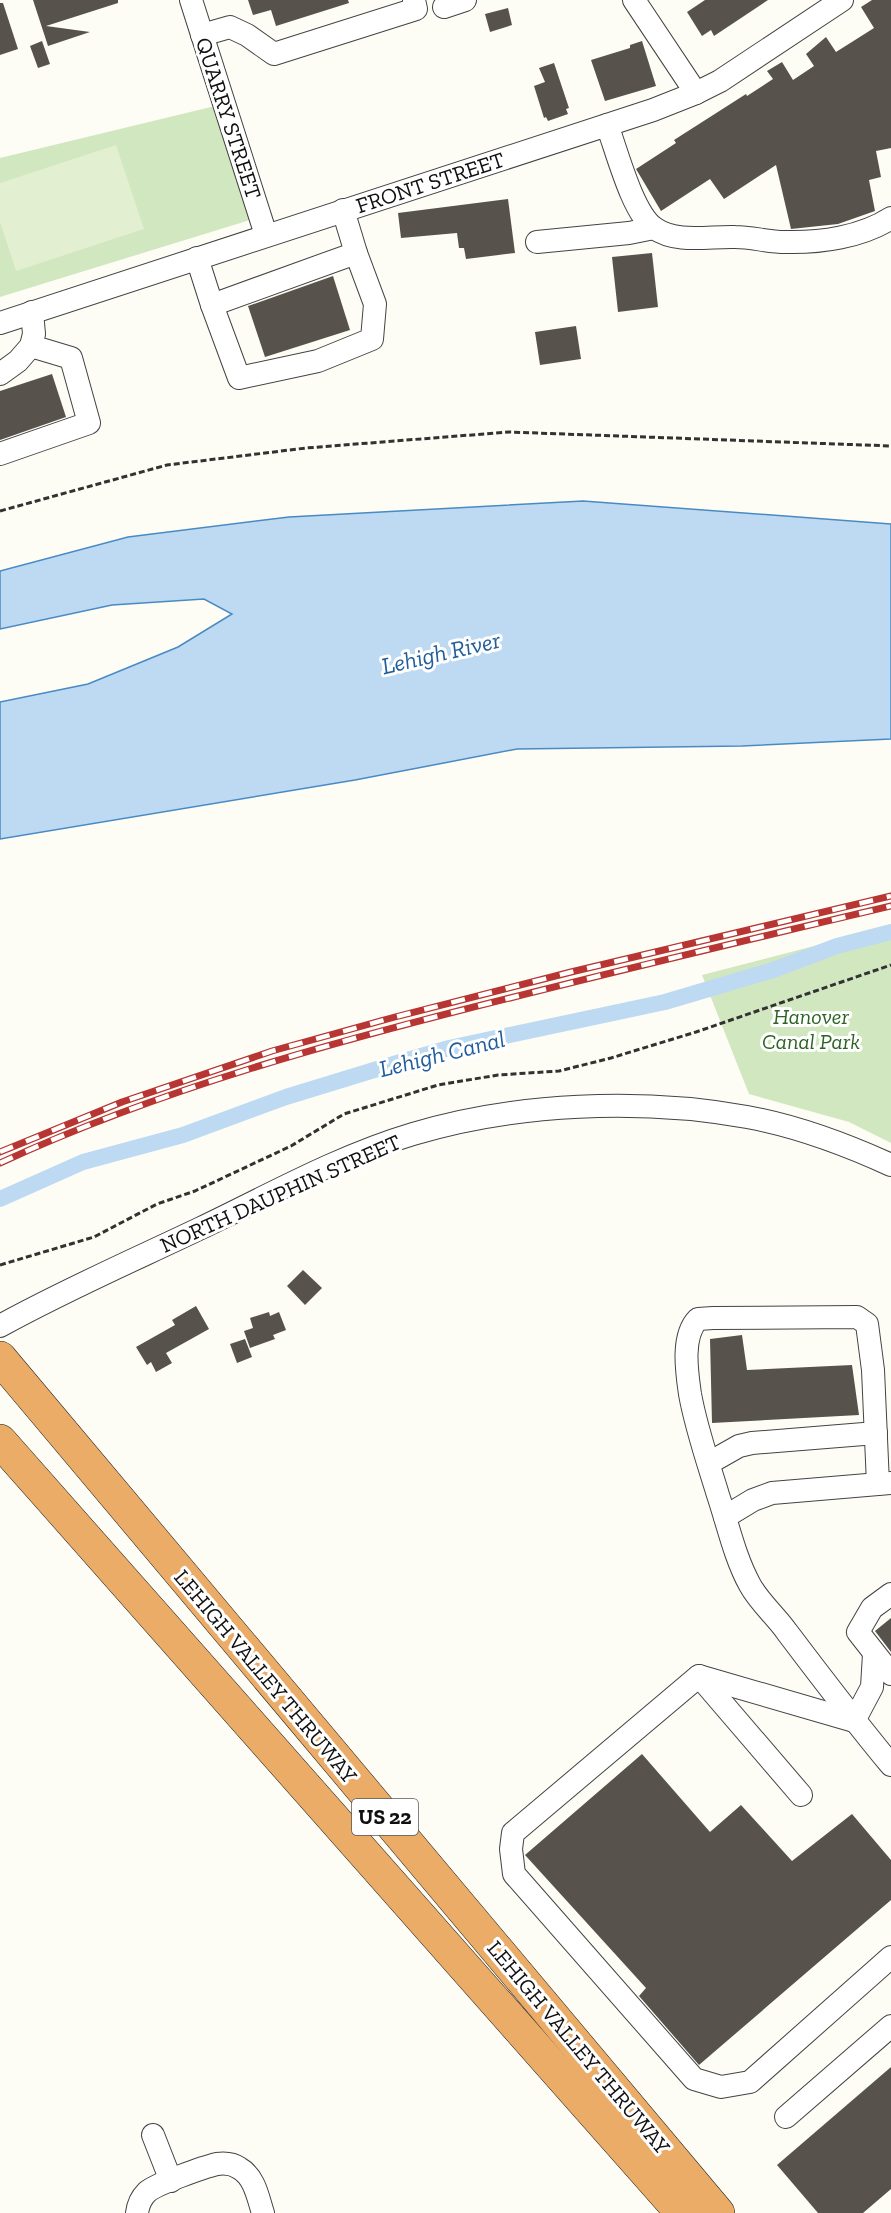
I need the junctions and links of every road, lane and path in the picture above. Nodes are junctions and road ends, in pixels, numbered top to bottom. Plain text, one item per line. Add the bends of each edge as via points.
1 (191, 0) edge
2 (414, 0) edge
3 (634, 0) edge
4 (842, 0) edge
5 (202, 35) junction
6 (696, 93) junction
7 (607, 124) junction
8 (343, 210) junction
9 (891, 218) edge
10 (654, 228) junction
11 (266, 235) junction
12 (537, 242) dead end
13 (356, 253) junction
14 (197, 258) junction
15 (212, 305) junction
16 (32, 312) junction
17 (0, 323) edge
18 (31, 346) junction
19 (0, 374) edge
20 (891, 446) edge
21 (0, 454) edge
22 (0, 511) edge
23 (891, 1165) edge
24 (0, 1326) edge
25 (0, 1358) edge
26 (876, 1432) junction
27 (5, 1447) edge
28 (709, 1463) junction
29 (885, 1483) edge
30 (725, 1517) junction
31 (891, 1594) edge
32 (874, 1654) junction
33 (891, 1674) edge
34 (699, 1676) junction
35 (854, 1721) junction
36 (891, 1765) edge
37 (801, 1795) dead end
38 (891, 1957) edge
39 (891, 2026) edge
40 (786, 2117) dead end
41 (153, 2136) dead end
42 (171, 2181) junction
43 (137, 2213) edge
44 (263, 2213) edge
45 (682, 2213) edge
46 (718, 2213) edge

1 - 5 street, QUARRY STREET
2 - 5 street via 416,9 274,54 230,27
3 - 6 street
4 - 6 street, FRONT STREET
5 - 11 street, QUARRY STREET
6 - 7 street, FRONT STREET
7 - 8 street, FRONT STREET
7 - 10 street via 637,208
8 - 11 street, FRONT STREET
8 - 13 street
9 - 10 street via 876,228 817,241 678,238
10 - 12 street
11 - 14 street, FRONT STREET
13 - 15 street
13 - 15 street via 375,304 372,339 318,361 239,378
14 - 15 street
14 - 16 street, FRONT STREET
16 - 17 street, FRONT STREET
16 - 18 street
18 - 19 street
18 - 21 street via 71,358 89,423
20 - 22 path via 509,432 306,447 167,465
23 - 24 street, NORTH DAUPHIN STREET via 801,1131 714,1112 584,1107 492,1115 412,1134 334,1164
25 - 46 highway, LEHIGH VALLEY THRUWAY / US 22
26 - 28 street via 752,1443
26 - 28 street via 867,1324 857,1317 698,1319 688,1340 690,1393
26 - 29 street
27 - 45 highway, LEHIGH VALLEY THRUWAY / US 22
28 - 30 street
29 - 30 street via 772,1493
30 - 35 street via 751,1587
31 - 32 street via 872,1608 858,1632
32 - 33 street
32 - 35 street via 872,1686
34 - 35 street
34 - 37 street
34 - 38 street via 513,1833 514,1874 694,2079 721,2087 750,2082
35 - 36 street
39 - 40 street
41 - 42 street
42 - 43 street via 147,2192
42 - 44 street via 215,2165 235,2166 252,2182

